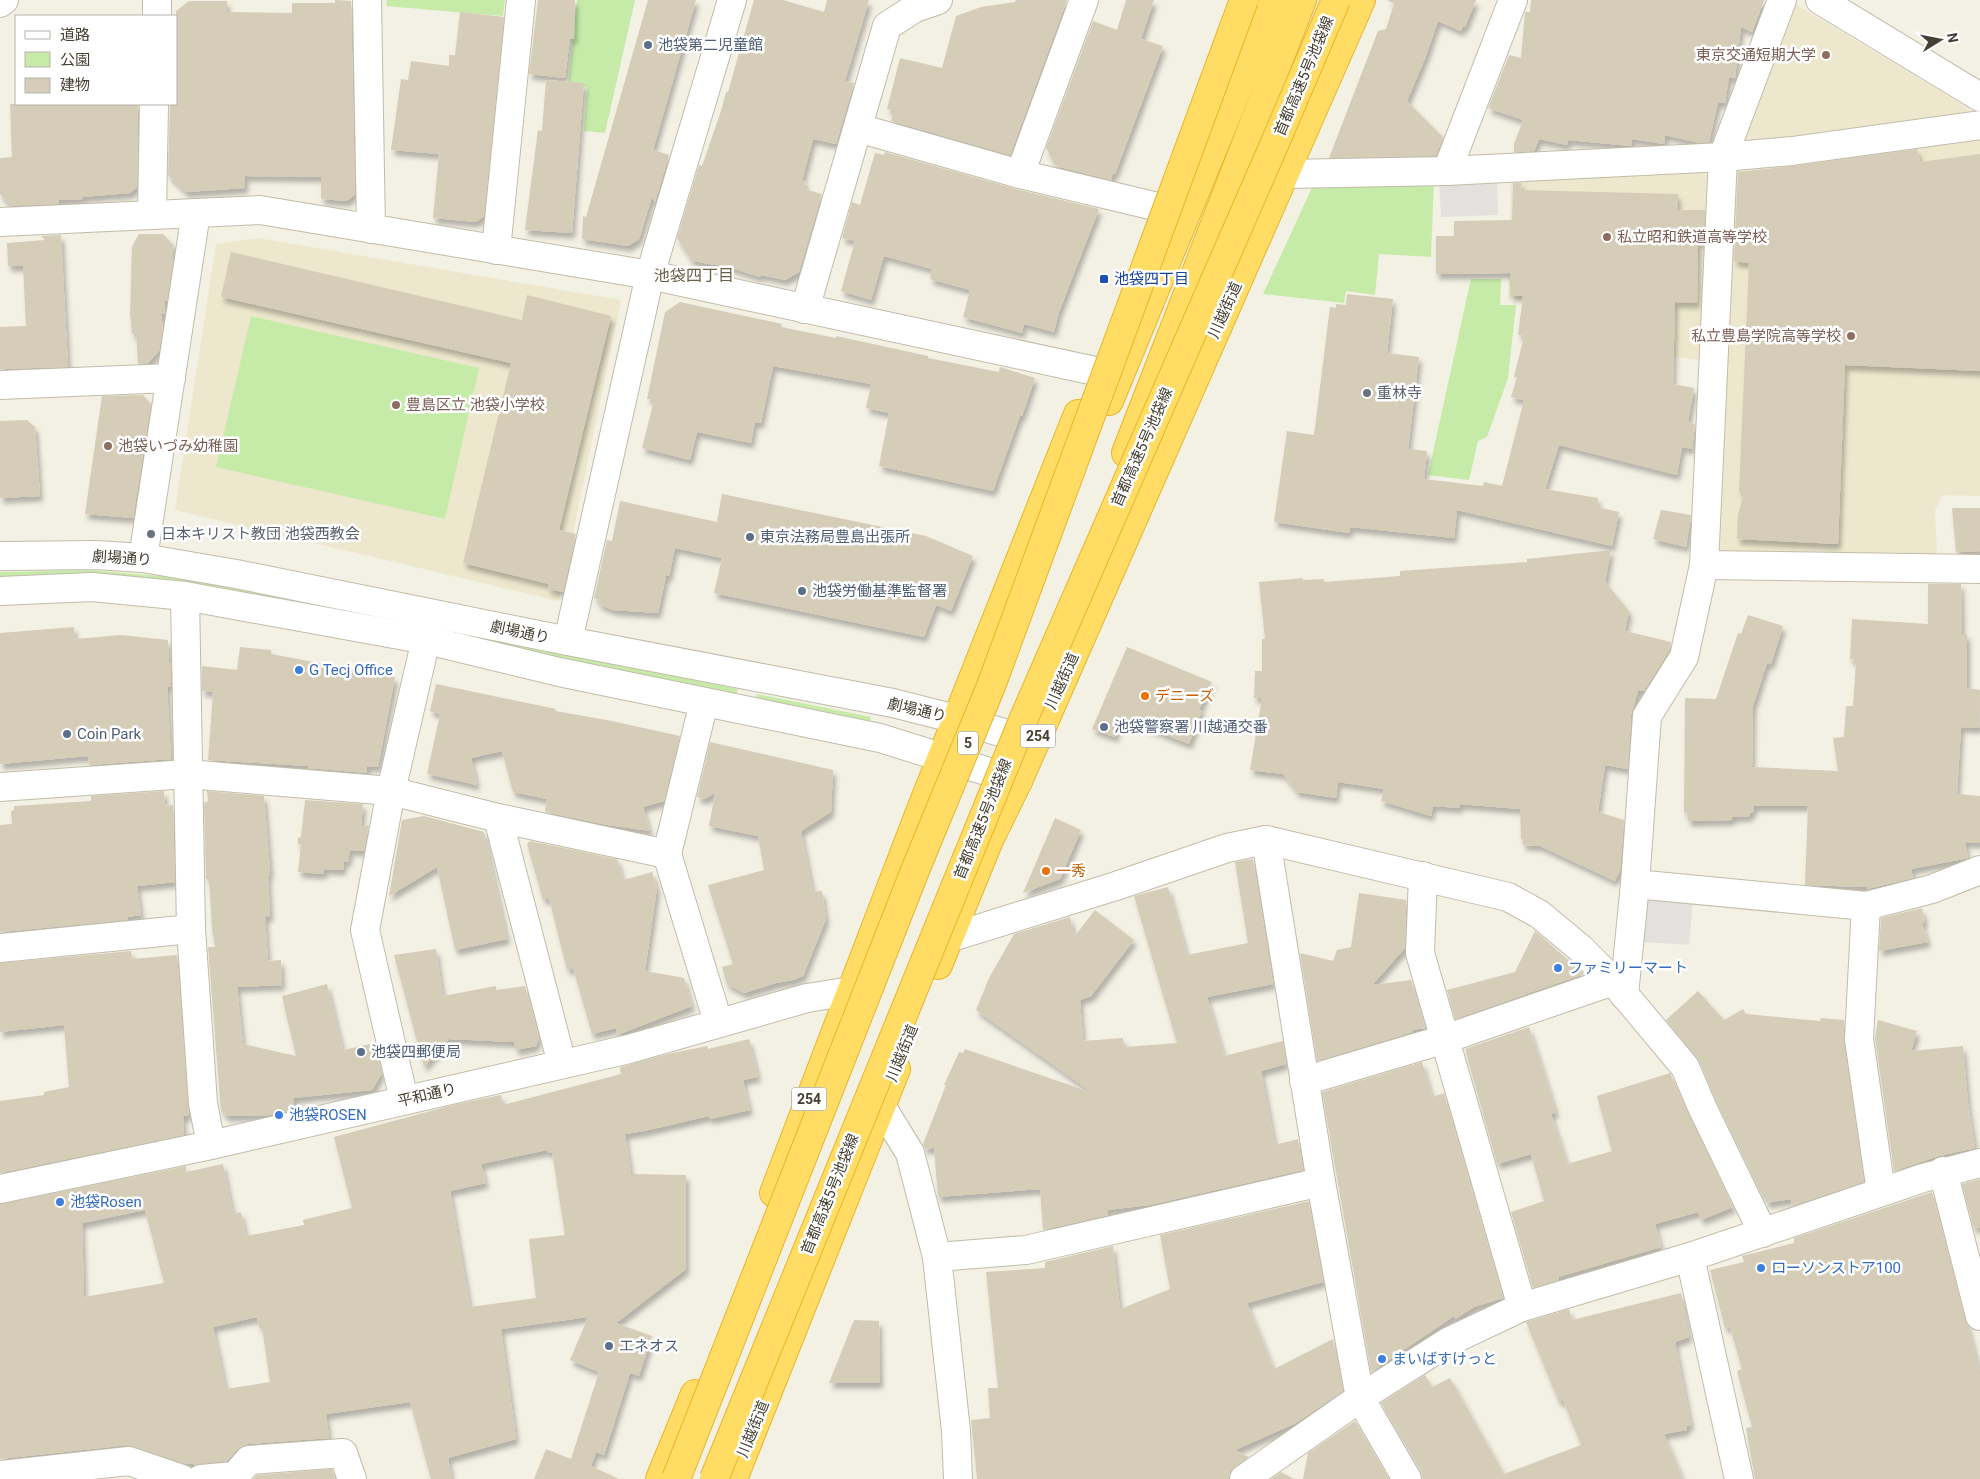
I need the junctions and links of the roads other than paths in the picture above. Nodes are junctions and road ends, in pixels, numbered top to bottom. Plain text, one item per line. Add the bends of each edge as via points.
1 (4, 0) edge
2 (157, 0) edge
3 (367, 0) edge
4 (521, 0) edge
5 (732, 0) edge
6 (1084, 0) edge
7 (1232, 0) edge
8 (1244, 0) edge
9 (1274, 0) edge
10 (1302, 0) edge
11 (1336, 0) edge
12 (1361, 0) edge
13 (1513, 0) edge
14 (1782, 0) edge
15 (1820, 0) edge
16 (0, 3) edge
17 (918, 3) edge
18 (157, 15) edge
19 (1980, 97) edge
20 (154, 105) edge
21 (1980, 125) edge
22 (858, 128) junction
23 (1723, 157) junction
24 (1447, 171) junction
25 (1020, 174) junction
26 (1285, 174) junction
27 (1154, 206) junction
28 (196, 213) junction
29 (152, 215) junction
30 (0, 222) edge
31 (371, 229) junction
32 (496, 250) junction
33 (650, 276) junction
34 (805, 309) junction
35 (1095, 371) junction
36 (171, 378) junction
37 (0, 385) edge
38 (0, 556) edge
39 (143, 558) junction
40 (1704, 565) junction
41 (1980, 570) edge
42 (0, 591) edge
43 (185, 596) junction
44 (432, 614) junction
45 (427, 640) junction
46 (568, 641) junction
47 (991, 686) junction
48 (704, 702) junction
49 (956, 719) junction
50 (1030, 730) junction
51 (942, 757) junction
52 (187, 774) junction
53 (1018, 781) junction
54 (0, 787) edge
55 (391, 791) junction
56 (498, 818) junction
57 (1266, 840) junction
58 (668, 854) junction
59 (1980, 870) edge
60 (1423, 876) junction
61 (1635, 884) junction
62 (1866, 906) junction
63 (191, 929) junction
64 (949, 938) junction
65 (0, 948) edge
66 (1619, 988) junction
67 (851, 991) junction
68 (718, 1022) junction
69 (1445, 1039) junction
70 (562, 1064) junction
71 (1304, 1081) junction
72 (404, 1100) junction
73 (881, 1106) junction
74 (210, 1144) junction
75 (1980, 1163) edge
76 (1944, 1171) junction
77 (1321, 1182) junction
78 (0, 1189) edge
79 (1882, 1192) junction
80 (1763, 1233) junction
81 (937, 1257) junction
82 (1690, 1257) junction
83 (1522, 1307) junction
84 (1980, 1316) edge
85 (1360, 1398) junction
86 (0, 1475) edge
87 (182, 1479) edge
88 (201, 1479) edge
89 (352, 1479) edge
90 (660, 1479) edge
91 (676, 1479) edge
92 (714, 1479) edge
93 (732, 1479) edge
94 (958, 1479) edge
95 (1244, 1479) edge
96 (1407, 1479) edge
97 (1739, 1479) edge

1 - 16 street
2 - 18 street
3 - 31 street
4 - 32 street
5 - 33 street
6 - 25 street
7 - 27 highway, 254
8 - 47 highway, 5, bridge
9 - 47 highway, bridge
10 - 50 highway, bridge
11 - 50 highway, 首都高速5号池袋線, bridge
12 - 26 highway, 川越街道 / 254
13 - 24 street
14 - 23 street
15 - 19 street
17 - 22 street via 886,26
20 - 29 street
21 - 23 street via 1792,151
22 - 25 street
22 - 34 street
23 - 24 street
23 - 40 street
24 - 26 street
25 - 27 street
26 - 50 highway, 川越街道 / 254
27 - 35 highway, 254
28 - 29 street
28 - 31 street via 260,210
28 - 36 street
29 - 30 street
31 - 32 street
32 - 33 street
33 - 34 street
33 - 46 street
34 - 35 street
35 - 49 highway, 254
36 - 37 street
36 - 39 street
38 - 39 street, 劇場通り
39 - 44 street, 劇場通り
40 - 41 street
40 - 61 street via 1684,657 1647,716
42 - 43 street, 劇場通り via 92,587
43 - 45 street, 劇場通り
43 - 52 street
44 - 45 street
44 - 46 street, 劇場通り
45 - 48 street, 劇場通り
45 - 55 street
46 - 49 street, 劇場通り via 876,700
47 - 91 highway, 5, bridge via 916,868
48 - 51 street, 劇場通り via 880,738
48 - 58 street
49 - 50 street, 劇場通り
49 - 51 highway, 254
50 - 53 highway, 川越街道 / 254
50 - 92 highway, 首都高速5号池袋線, bridge
51 - 53 street, 劇場通り
51 - 67 highway, 254
52 - 54 street
52 - 55 street
52 - 63 street
53 - 64 highway, 川越街道 / 254 via 989,840
55 - 56 street
55 - 72 street via 365,930
56 - 58 street
56 - 70 street
57 - 60 street
57 - 64 street via 1227,848
57 - 71 street
58 - 68 street
59 - 62 street via 1932,889
60 - 66 street via 1508,898 1539,914 1580,948
60 - 69 street via 1420,953
61 - 62 street
61 - 66 street
62 - 79 street via 1859,1039
63 - 65 street
63 - 74 street via 203,1102
64 - 73 highway, 川越街道 / 254
66 - 69 street
66 - 80 street via 1685,1067
67 - 68 street, 平和通り via 807,998
67 - 90 highway, 254 via 733,1302
68 - 70 street, 平和通り via 629,1049
69 - 71 street
69 - 83 street
70 - 72 street, 平和通り
71 - 77 street
72 - 74 street, 平和通り
73 - 81 street via 910,1153
73 - 93 highway, 川越街道 / 254
74 - 78 street, 平和通り
75 - 76 street
76 - 79 street
76 - 84 street
77 - 81 street via 1026,1250
77 - 85 street
79 - 80 street
80 - 82 street
81 - 94 street via 956,1431
82 - 83 street
82 - 97 street
83 - 85 street via 1448,1342
85 - 95 street
85 - 96 street
86 - 87 street via 129,1461
88 - 89 street via 235,1476 249,1460 343,1453

